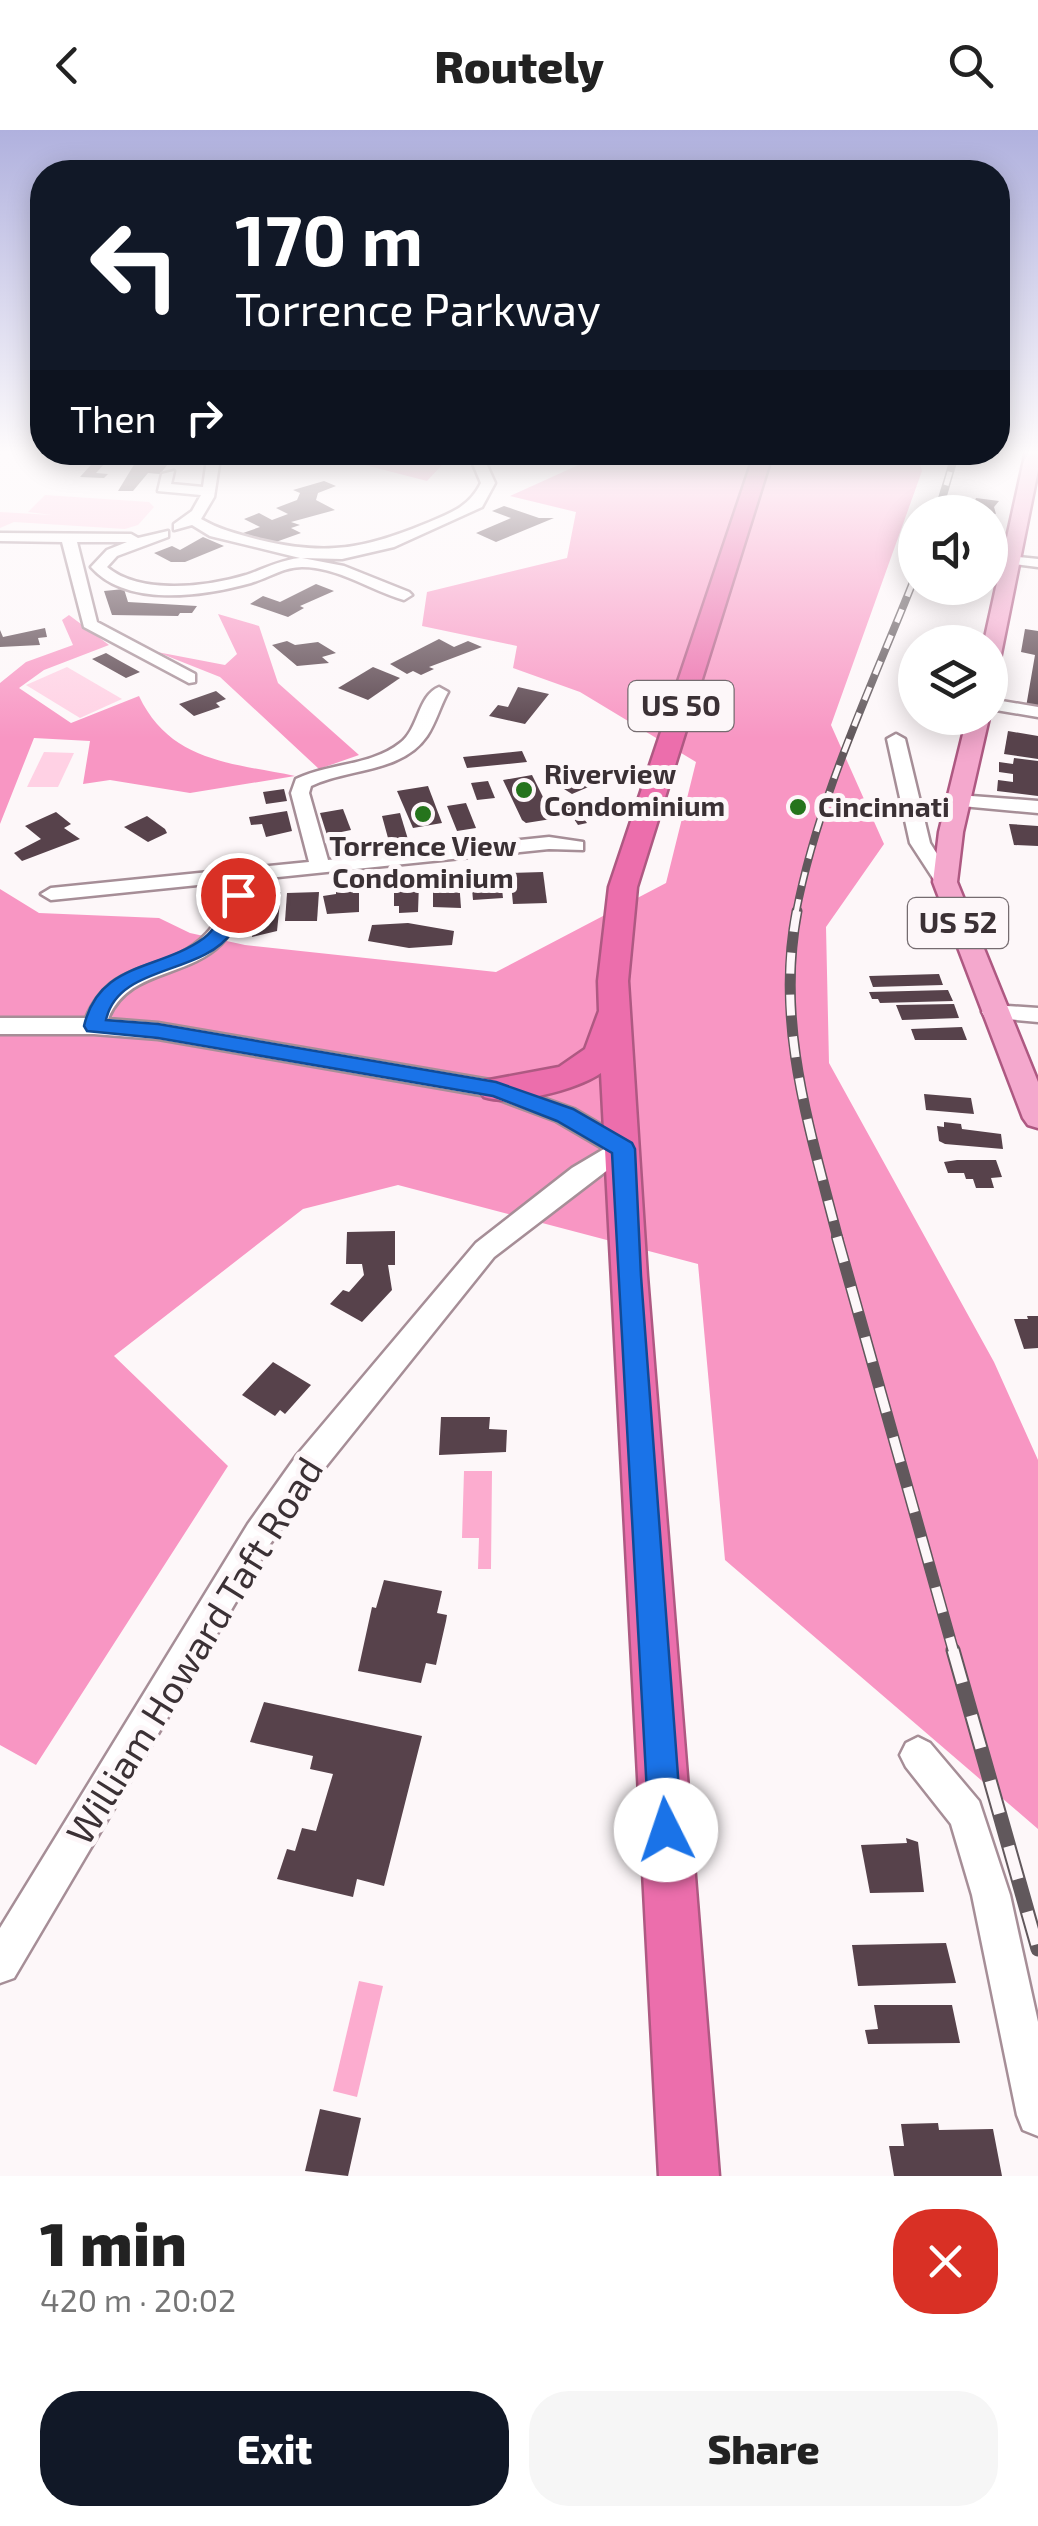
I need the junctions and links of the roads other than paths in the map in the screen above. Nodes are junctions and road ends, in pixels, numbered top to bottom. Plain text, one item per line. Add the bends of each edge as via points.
1 (70, 546) edge
2 (130, 546) edge
3 (275, 546) edge
4 (380, 546) edge
5 (733, 546) edge
6 (1014, 546) edge
7 (1010, 560) junction
8 (1038, 563) edge
9 (404, 594) dead end
10 (997, 625) edge
11 (188, 678) dead end
12 (440, 692) dead end
13 (1008, 707) edge
14 (1038, 712) edge
15 (974, 735) edge
16 (896, 739) dead end
17 (958, 802) junction
18 (1038, 807) edge
19 (576, 846) dead end
20 (320, 866) junction
21 (238, 873) junction
22 (945, 882) junction
23 (50, 894) dead end
24 (613, 999) junction
25 (993, 1012) junction
26 (1038, 1015) edge
27 (0, 1026) edge
28 (94, 1026) junction
29 (496, 1089) junction
30 (1038, 1118) edge
31 (624, 1149) junction
32 (918, 1755) dead end
33 (0, 1964) edge
34 (1038, 2115) edge
35 (689, 2176) edge

1 - 11 street via 90,624
2 - 9 street via 98,567 124,583 186,588 302,562
3 - 4 street via 322,557
5 - 24 highway, US 50 via 622,887
6 - 7 main road
7 - 8 street
7 - 10 main road
12 - 20 street via 408,745 303,783 300,794
13 - 14 street
15 - 17 main road, US 52
16 - 22 street via 920,843
17 - 18 street
17 - 22 main road, US 52
19 - 20 street via 549,842
20 - 21 street
21 - 23 street
21 - 28 street via 238,895 224,930 199,951 116,984
22 - 25 main road, US 52
24 - 29 highway via 604,1044 590,1064
24 - 31 highway, US 50
25 - 26 street
25 - 30 main road, US 52
27 - 28 street
28 - 29 street
29 - 31 street via 565,1115
31 - 33 street, William Howard Taft Road via 485,1250 308,1465
31 - 35 highway, US 50
32 - 34 street via 966,1814 991,1895

